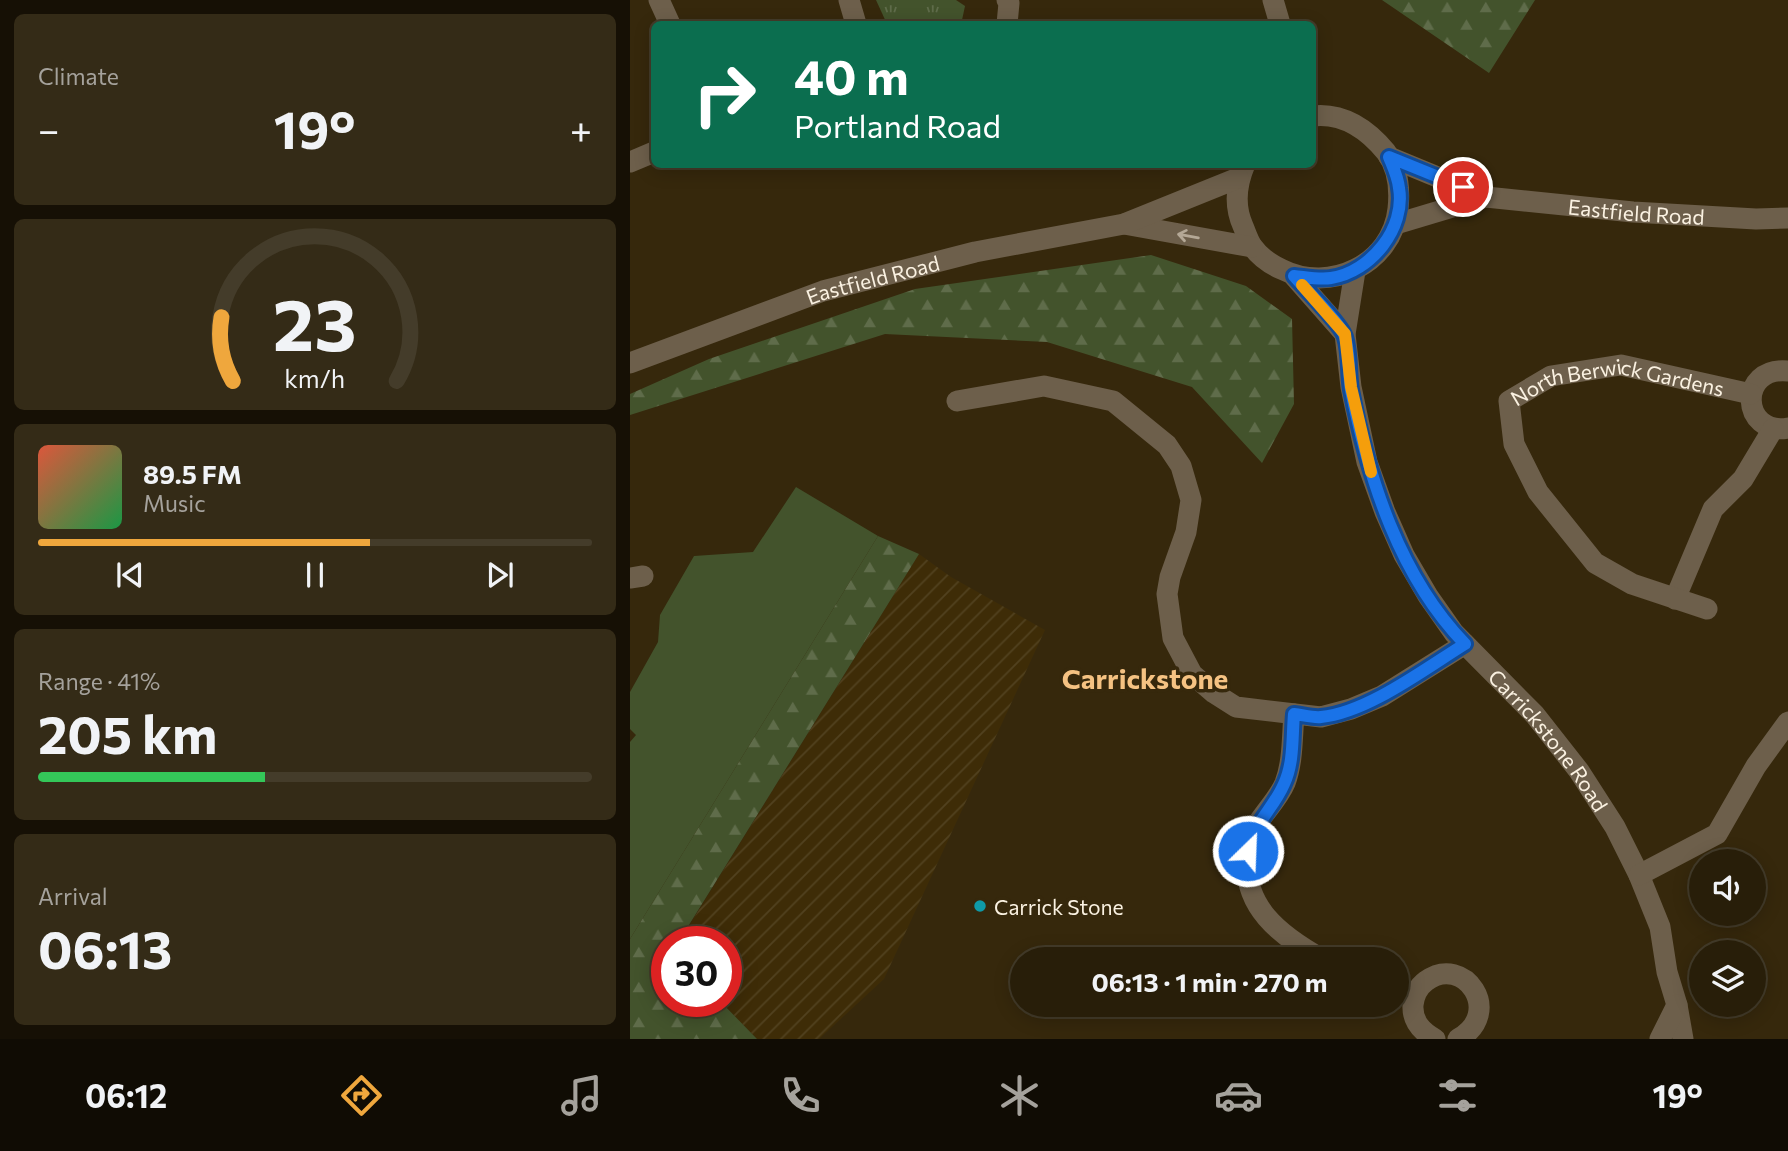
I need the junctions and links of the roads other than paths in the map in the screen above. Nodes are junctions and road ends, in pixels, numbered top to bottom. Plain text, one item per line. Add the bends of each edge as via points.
1 (659, 0) edge
2 (849, 0) edge
3 (1007, 0) edge
4 (1273, 0) edge
5 (669, 21) edge
6 (855, 21) edge
7 (1007, 21) edge
8 (1279, 21) edge
9 (1316, 113) edge
10 (651, 153) edge
11 (1389, 157) junction
12 (630, 162) edge
13 (1241, 171) edge
14 (1486, 197) junction
15 (1788, 218) edge
16 (1124, 224) junction
17 (1396, 224) junction
18 (1252, 247) junction
19 (1355, 271) junction
20 (1294, 276) junction
21 (1345, 334) junction
22 (630, 363) edge
23 (1788, 371) edge
24 (1751, 394) junction
25 (957, 401) dead end
26 (1780, 428) edge
27 (1675, 599) junction
28 (1707, 609) dead end
29 (1465, 644) junction
30 (1294, 714) junction
31 (1788, 722) edge
32 (1639, 875) junction
33 (1300, 947) edge
34 (1409, 989) edge
35 (1409, 1001) edge
36 (1677, 1005) junction
37 (1435, 1039) edge
38 (1458, 1039) edge
39 (1660, 1039) edge
40 (1683, 1039) edge

1 - 5 street
2 - 6 street
3 - 7 street
4 - 8 street
9 - 11 street via 1356,125 1373,136
10 - 12 street
11 - 14 street, Eastfield Road
11 - 17 street via 1400,189
13 - 16 street, Eastfield Road
13 - 18 street via 1237,212
14 - 15 street, Eastfield Road via 1633,212
14 - 17 street, Eastfield Road
18 -> 16 street, Eastfield Road
16 - 22 street, Eastfield Road via 975,252 823,291
17 - 19 street via 1376,256
18 - 20 street via 1269,264
19 - 20 street via 1331,279
19 - 21 street, Carrickstone Road
20 - 21 street
21 - 29 street, Carrickstone Road via 1367,462 1385,512 1428,596
23 - 24 street, North Berwick Gardens via 1762,376
24 - 26 street, North Berwick Gardens via 1753,412 1763,424
24 - 27 street, North Berwick Gardens via 1621,365 1551,376 1508,401 1514,444 1538,492 1595,563 1632,584
25 - 30 street via 1044,386 1113,401 1167,445 1181,466 1191,500 1167,594 1173,638 1192,674 1236,707
26 - 27 street, North Berwick Gardens via 1744,479 1713,509
27 - 28 street, North Berwick Gardens
29 - 30 street via 1382,696 1351,709 1321,717
29 - 32 street, Carrickstone Road via 1535,715 1579,771
30 - 33 street via 1285,783 1251,836 1246,865 1250,891 1264,917
31 - 32 street via 1717,834
32 - 36 street, Carrickstone Road via 1660,927
34 - 38 street via 1452,974 1471,985 1480,1005 1479,1016
35 - 37 street via 1418,1026
36 - 39 street
36 - 40 street, Carrickstone Road

